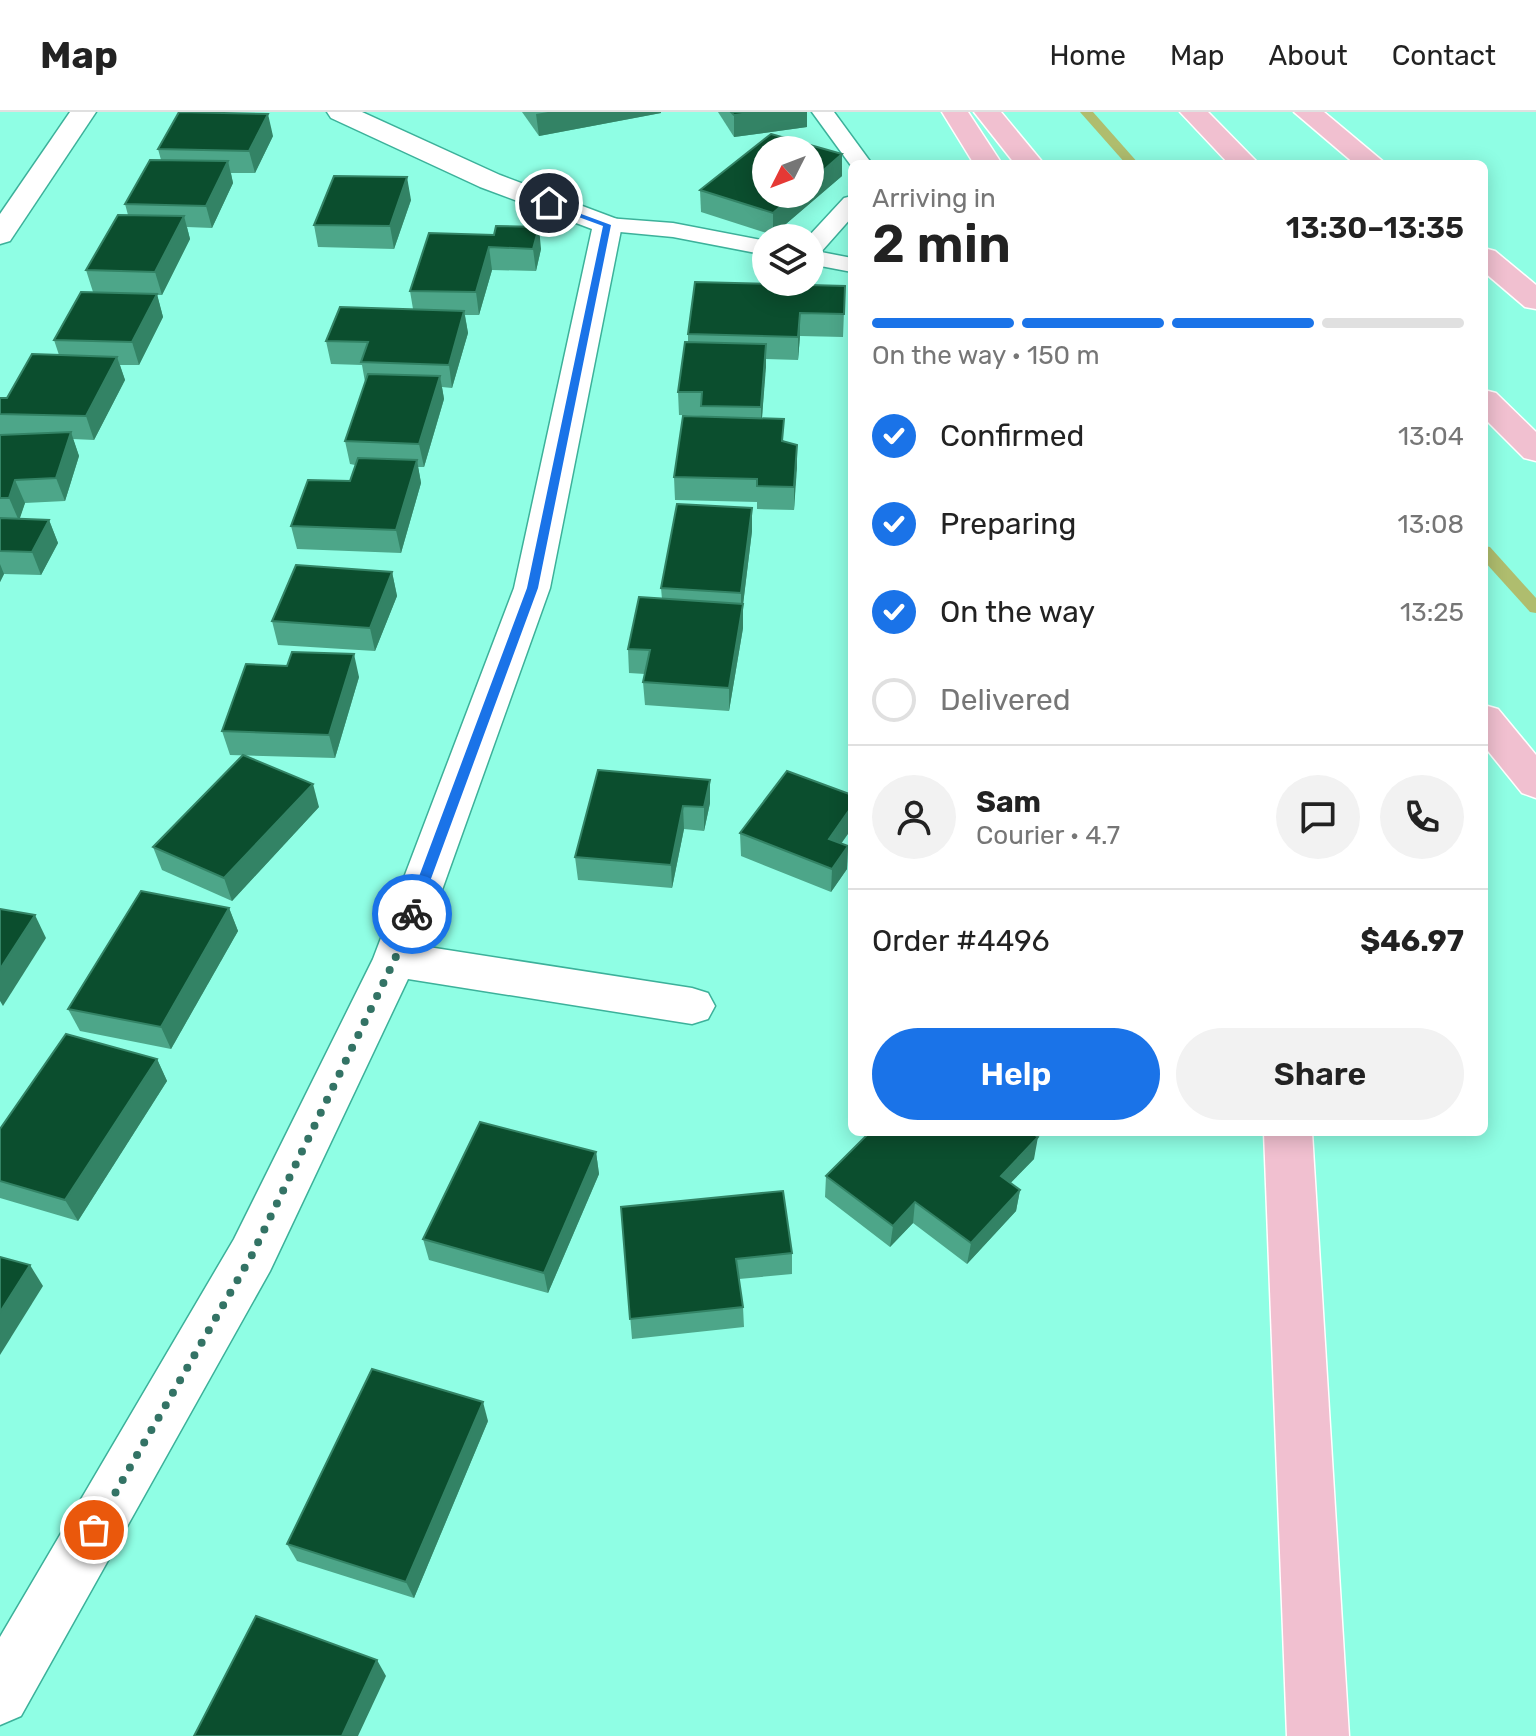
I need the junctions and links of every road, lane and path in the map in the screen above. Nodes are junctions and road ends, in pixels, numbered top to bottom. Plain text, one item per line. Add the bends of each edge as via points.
1 (83, 112) edge
2 (340, 112) edge
3 (823, 112) edge
4 (955, 112) edge
5 (987, 112) edge
6 (1193, 112) edge
7 (1307, 112) edge
8 (858, 160) edge
9 (985, 160) edge
10 (1027, 160) edge
11 (1241, 160) edge
12 (1367, 160) edge
13 (848, 207) edge
14 (607, 225) junction
15 (824, 234) edge
16 (0, 235) edge
17 (752, 245) edge
18 (824, 260) edge
19 (1488, 260) edge
20 (848, 264) edge
21 (1536, 300) edge
22 (1488, 404) edge
23 (1536, 451) edge
24 (1488, 724) edge
25 (1536, 783) edge
26 (395, 959) junction
27 (692, 1006) dead end
28 (1288, 1136) edge
29 (0, 1695) edge
30 (1318, 1736) edge

1 - 16 street
2 - 14 street via 490,181
3 - 8 lane
4 - 9 highway
5 - 10 highway
6 - 11 highway
7 - 12 highway
13 - 15 lane
14 - 17 lane via 673,230
14 - 26 street via 532,588
18 - 20 lane
19 - 21 highway
22 - 23 highway
24 - 25 highway
26 - 27 street
26 - 29 street via 252,1255
28 - 30 highway

